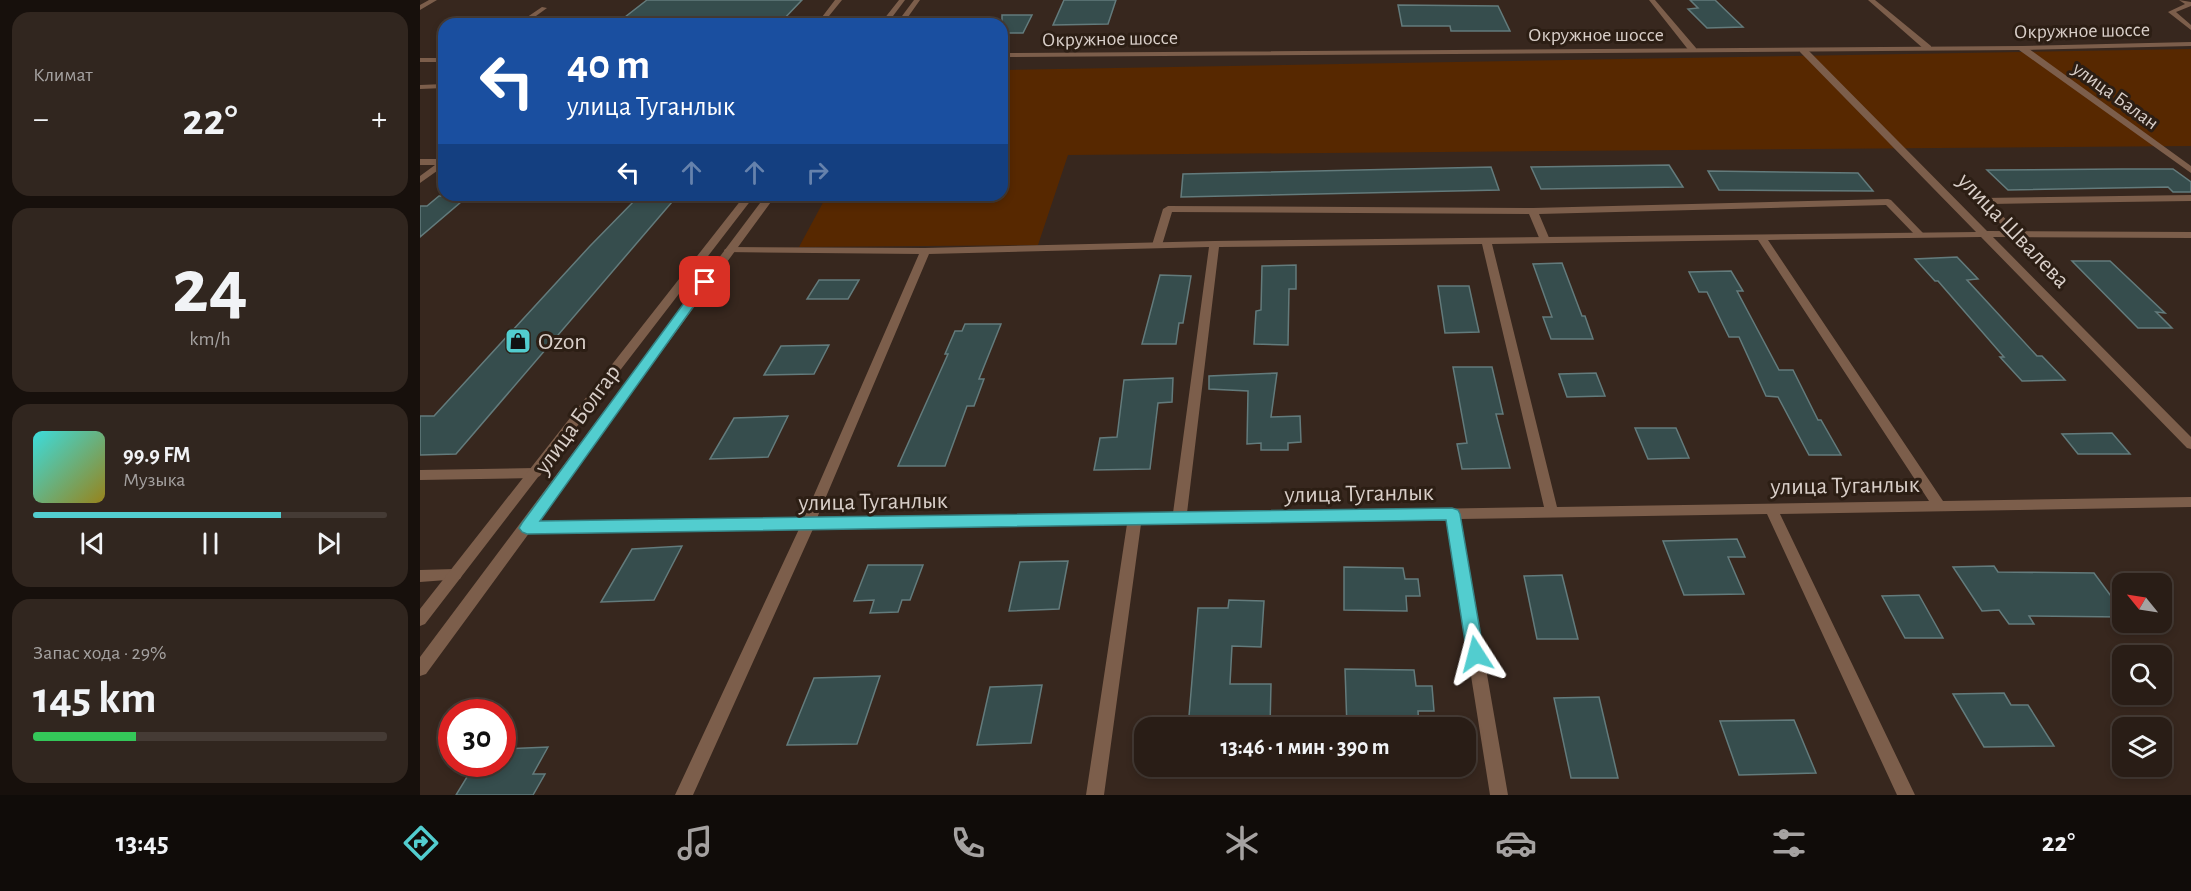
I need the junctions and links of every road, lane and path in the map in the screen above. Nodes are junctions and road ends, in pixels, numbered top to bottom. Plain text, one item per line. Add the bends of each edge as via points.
1 (434, 0) edge
2 (839, 0) edge
3 (902, 0) edge
4 (917, 0) edge
5 (1652, 0) edge
6 (1871, 0) edge
7 (2182, 0) edge
8 (420, 8) edge
9 (544, 8) dead end
10 (529, 18) edge
11 (824, 18) edge
12 (887, 18) edge
13 (904, 18) edge
14 (2191, 28) edge
15 (2191, 44) edge
16 (1928, 48) junction
17 (2022, 48) junction
18 (1693, 50) junction
19 (1803, 50) junction
20 (1008, 56) edge
21 (420, 60) edge
22 (438, 60) edge
23 (420, 87) edge
24 (438, 87) edge
25 (420, 162) edge
26 (438, 162) edge
27 (438, 166) edge
28 (2191, 170) edge
29 (420, 180) edge
30 (2191, 198) edge
31 (745, 201) edge
32 (766, 201) edge
33 (1533, 211) junction
34 (2016, 234) junction
35 (1920, 235) junction
36 (1984, 235) junction
37 (2191, 235) edge
38 (1761, 237) junction
39 (1545, 240) junction
40 (1486, 241) junction
41 (1215, 244) junction
42 (1157, 245) junction
43 (729, 250) junction
44 (925, 251) junction
45 (2191, 445) edge
46 (535, 473) junction
47 (420, 475) edge
48 (2191, 502) edge
49 (1940, 506) junction
50 (1771, 508) junction
51 (1552, 512) junction
52 (1452, 514) junction
53 (1135, 519) junction
54 (1179, 519) junction
55 (808, 524) junction
56 (527, 528) junction
57 (455, 575) junction
58 (420, 576) edge
59 (420, 620) edge
60 (420, 669) edge
61 (684, 795) edge
62 (1095, 795) edge
63 (1499, 795) edge
64 (1905, 795) edge

1 - 8 street
2 - 11 street
3 - 12 street
4 - 13 street
5 - 18 street
6 - 16 street
7 - 14 street via 2190,4 2171,12
9 - 10 street
15 - 17 street, Окружное шоссе
16 - 17 street, Окружное шоссе
16 - 19 street, Окружное шоссе
17 - 28 street, улица Балан
18 - 19 street, Окружное шоссе
18 - 20 street, Окружное шоссе
19 - 36 street, улица Швалева
21 - 22 street
23 - 24 street
25 - 26 street
27 - 29 street
30 - 34 street via 1982,201
31 - 46 street, улица Болгар
32 - 43 street, улица Болгар
33 - 35 street via 1888,202
33 - 39 street
33 - 42 street via 1168,209
34 - 36 street
34 - 37 street
35 - 36 street
35 - 38 street
36 - 45 street, улица Швалева
38 - 39 street
38 - 49 street
39 - 40 street
40 - 41 street
40 - 51 street
41 - 42 street
41 - 54 street
42 - 44 street
43 - 44 street
43 - 56 street, улица Болгар
44 - 55 street
46 - 47 street
46 - 57 street, улица Болгар
48 - 49 street, улица Туганлык
49 - 50 street, улица Туганлык
50 - 51 street, улица Туганлык
50 - 64 street
51 - 52 street, улица Туганлык
52 - 54 street, улица Туганлык
52 - 63 street
53 - 54 street, улица Туганлык
53 - 55 street, улица Туганлык
53 - 62 street
55 - 56 street, улица Туганлык
55 - 61 street
56 - 60 street, улица Болгар
57 - 58 street
57 - 59 street, улица Болгар

